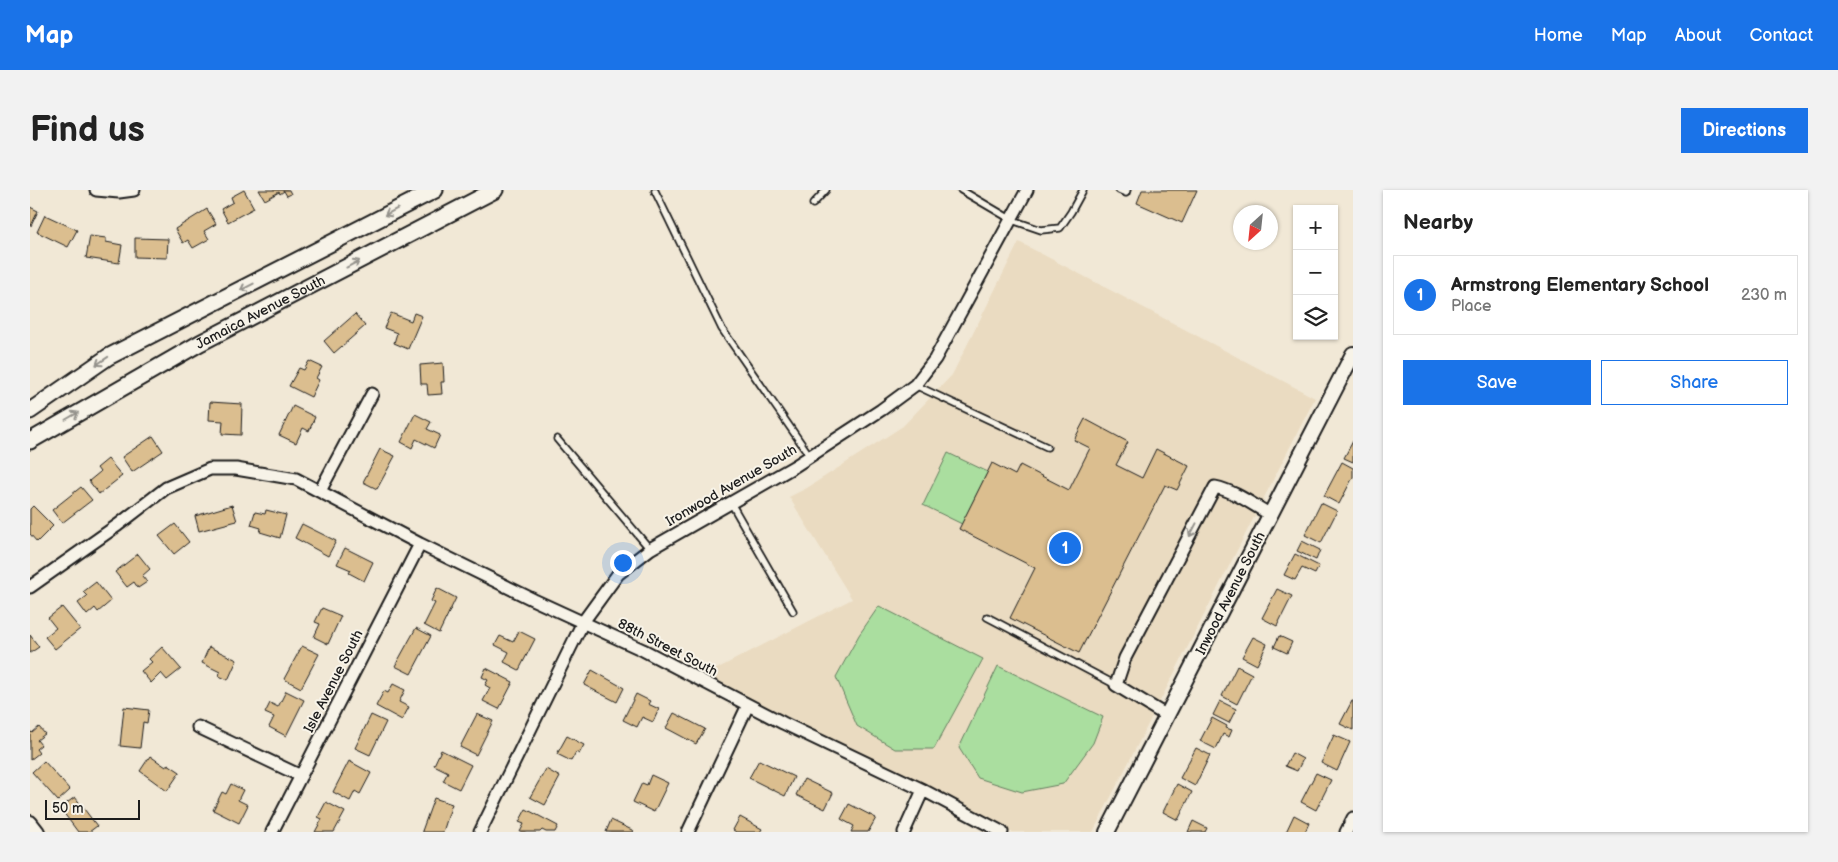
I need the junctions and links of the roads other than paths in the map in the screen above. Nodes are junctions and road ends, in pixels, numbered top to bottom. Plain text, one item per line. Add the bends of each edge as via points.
1 (96, 190) edge
2 (134, 190) edge
3 (434, 190) edge
4 (494, 190) edge
5 (826, 190) edge
6 (961, 190) edge
7 (1028, 190) edge
8 (1083, 190) edge
9 (1119, 190) edge
10 (1127, 190) edge
11 (656, 191) edge
12 (814, 204) dead end
13 (1012, 220) junction
14 (1353, 354) edge
15 (915, 385) junction
16 (372, 394) dead end
17 (30, 411) edge
18 (557, 440) dead end
19 (30, 441) edge
20 (1047, 447) dead end
21 (810, 456) junction
22 (320, 491) junction
23 (731, 503) junction
24 (1271, 516) junction
25 (420, 544) junction
26 (650, 549) junction
27 (30, 587) edge
28 (793, 611) dead end
29 (987, 617) dead end
30 (583, 622) junction
31 (1116, 685) junction
32 (748, 705) junction
33 (1167, 716) junction
34 (198, 727) dead end
35 (301, 776) junction
36 (923, 790) junction
37 (1353, 818) edge
38 (272, 832) edge
39 (480, 832) edge
40 (688, 832) edge
41 (904, 832) edge
42 (1002, 832) edge
43 (1107, 832) edge
44 (1346, 832) edge

1 - 2 street
3 -> 17 main road, Jamaica Avenue South via 108,357
19 -> 4 main road, Jamaica Avenue South via 200,343
5 - 12 lane
6 - 13 lane
7 - 13 street, Ironwood Avenue South
8 - 13 lane via 1060,228 1041,230
9 - 10 lane via 1126,193
11 - 21 lane via 722,329
13 - 15 street, Ironwood Avenue South via 935,359
14 - 24 street, Inwood Avenue South
15 - 20 lane
15 - 21 street, Ironwood Avenue South
16 - 22 street
18 - 26 lane
21 - 23 street, Ironwood Avenue South
22 - 25 street, 88th Street South
22 - 27 street, 88th Street South via 287,477 236,469 210,469 166,488
23 - 26 street, Ironwood Avenue South
23 - 28 lane
24 -> 31 street via 1215,487 1125,658
24 - 33 street, Inwood Avenue South
25 - 30 street, 88th Street South
25 - 35 street, Isle Avenue South
26 - 30 street, Ironwood Avenue South via 618,574
29 - 31 lane
30 - 32 street, 88th Street South
30 - 39 street, Ironwood Avenue South
31 - 33 street
32 - 36 street, 88th Street South
32 - 40 street
33 - 43 street, Inwood Avenue South
34 - 35 street
35 - 38 street, Isle Avenue South
36 - 41 street
36 - 42 street, 88th Street South
37 - 44 street

